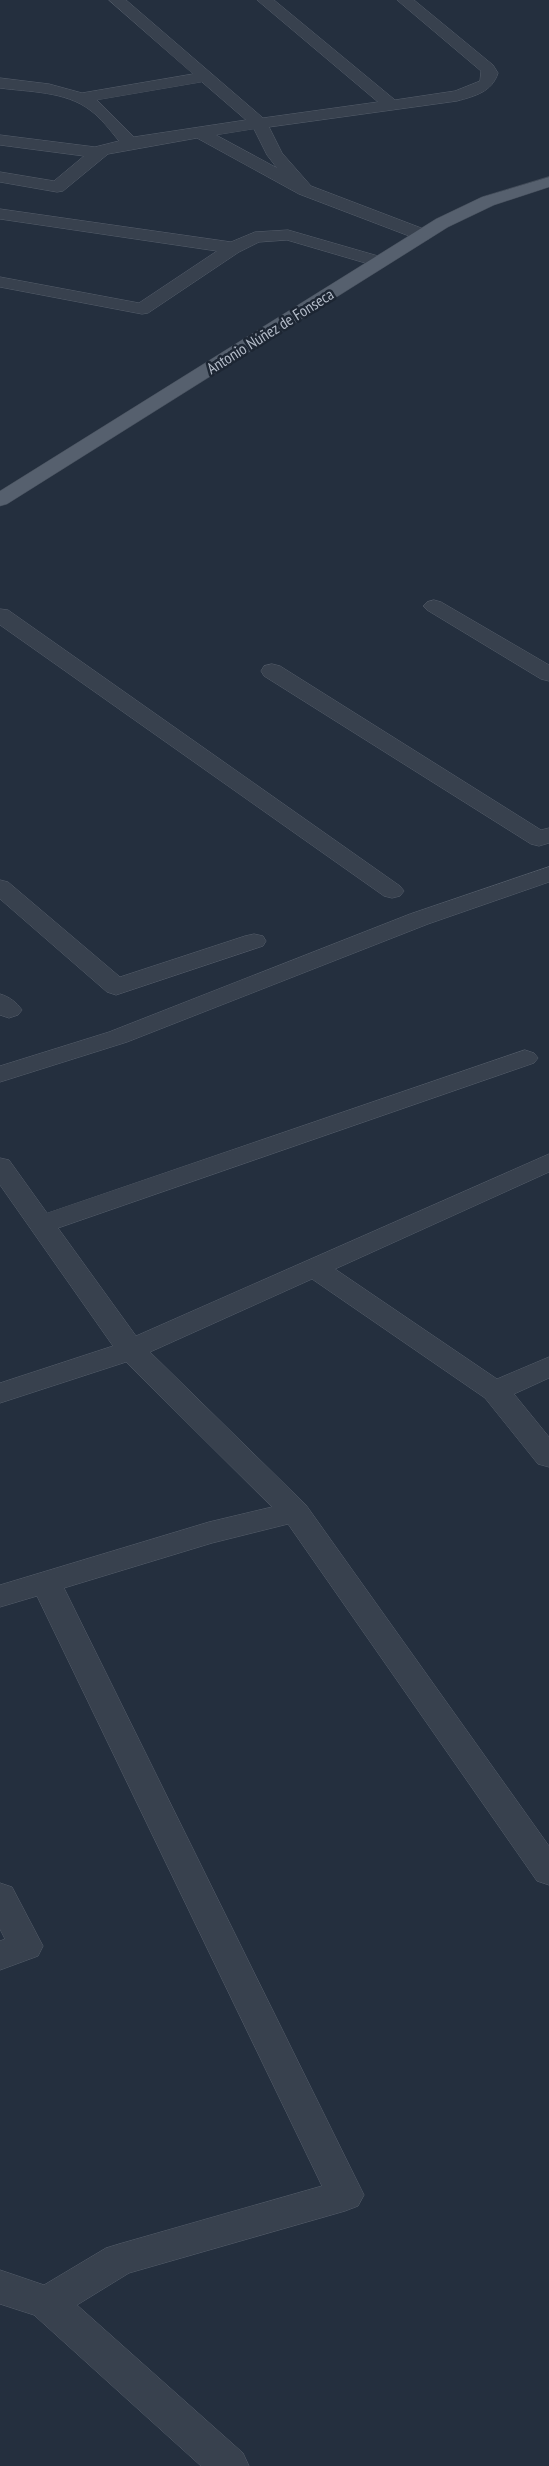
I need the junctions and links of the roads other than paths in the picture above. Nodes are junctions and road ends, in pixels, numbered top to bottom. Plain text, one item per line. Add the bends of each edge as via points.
1 (117, 0) edge
2 (265, 0) edge
3 (405, 0) edge
4 (205, 76) junction
5 (0, 83) edge
6 (80, 98) junction
7 (390, 104) junction
8 (259, 123) junction
9 (201, 132) junction
10 (0, 140) edge
11 (130, 143) junction
12 (99, 153) junction
13 (0, 178) edge
14 (549, 182) edge
15 (305, 190) junction
16 (0, 214) edge
17 (423, 235) junction
18 (233, 248) junction
19 (379, 262) junction
20 (0, 282) edge
21 (0, 500) edge
22 (434, 606) dead end
23 (0, 615) edge
24 (272, 671) dead end
25 (549, 674) edge
26 (549, 835) edge
27 (549, 874) edge
28 (0, 887) edge
29 (392, 891) dead end
30 (254, 941) dead end
31 (525, 1058) dead end
32 (0, 1074) edge
33 (549, 1162) edge
34 (0, 1166) edge
35 (41, 1224) junction
36 (314, 1268) junction
37 (131, 1350) junction
38 (549, 1367) edge
39 (496, 1391) junction
40 (0, 1393) edge
41 (549, 1457) edge
42 (295, 1512) junction
43 (46, 1582) junction
44 (0, 1596) edge
45 (549, 1872) edge
46 (0, 1896) edge
47 (0, 1956) edge
48 (0, 2287) edge
49 (47, 2303) junction
50 (229, 2466) edge

1 - 4 street
2 - 7 street
3 - 7 street via 486,68 490,78 482,87 467,94
4 - 6 street
4 - 8 street
5 - 6 street via 52,90
6 - 11 street via 94,105
7 - 8 street
8 - 9 street
8 - 15 street via 275,155
9 - 11 street
9 - 15 street
10 - 12 street
11 - 12 street
12 - 13 street via 58,186
14 - 17 main road, Antonio Núñez de Fonseca via 488,201
15 - 17 street
16 - 18 street
17 - 19 main road, Antonio Núñez de Fonseca
18 - 19 street via 255,237 288,235
18 - 20 street via 142,309
19 - 21 main road, Antonio Núñez de Fonseca
22 - 25 street
23 - 29 street
24 - 26 street via 540,839
27 - 32 street via 420,919 118,1037
28 - 30 street via 116,986
31 - 35 street
33 - 36 street
34 - 35 street
35 - 37 street
36 - 37 street
36 - 39 street
37 - 40 street
37 - 42 street
38 - 39 street
39 - 41 street
42 - 43 street via 209,1533
42 - 45 street
43 - 44 street
43 - 49 street via 345,2194 119,2260
46 - 47 street via 26,1946
48 - 49 street
49 - 50 street

